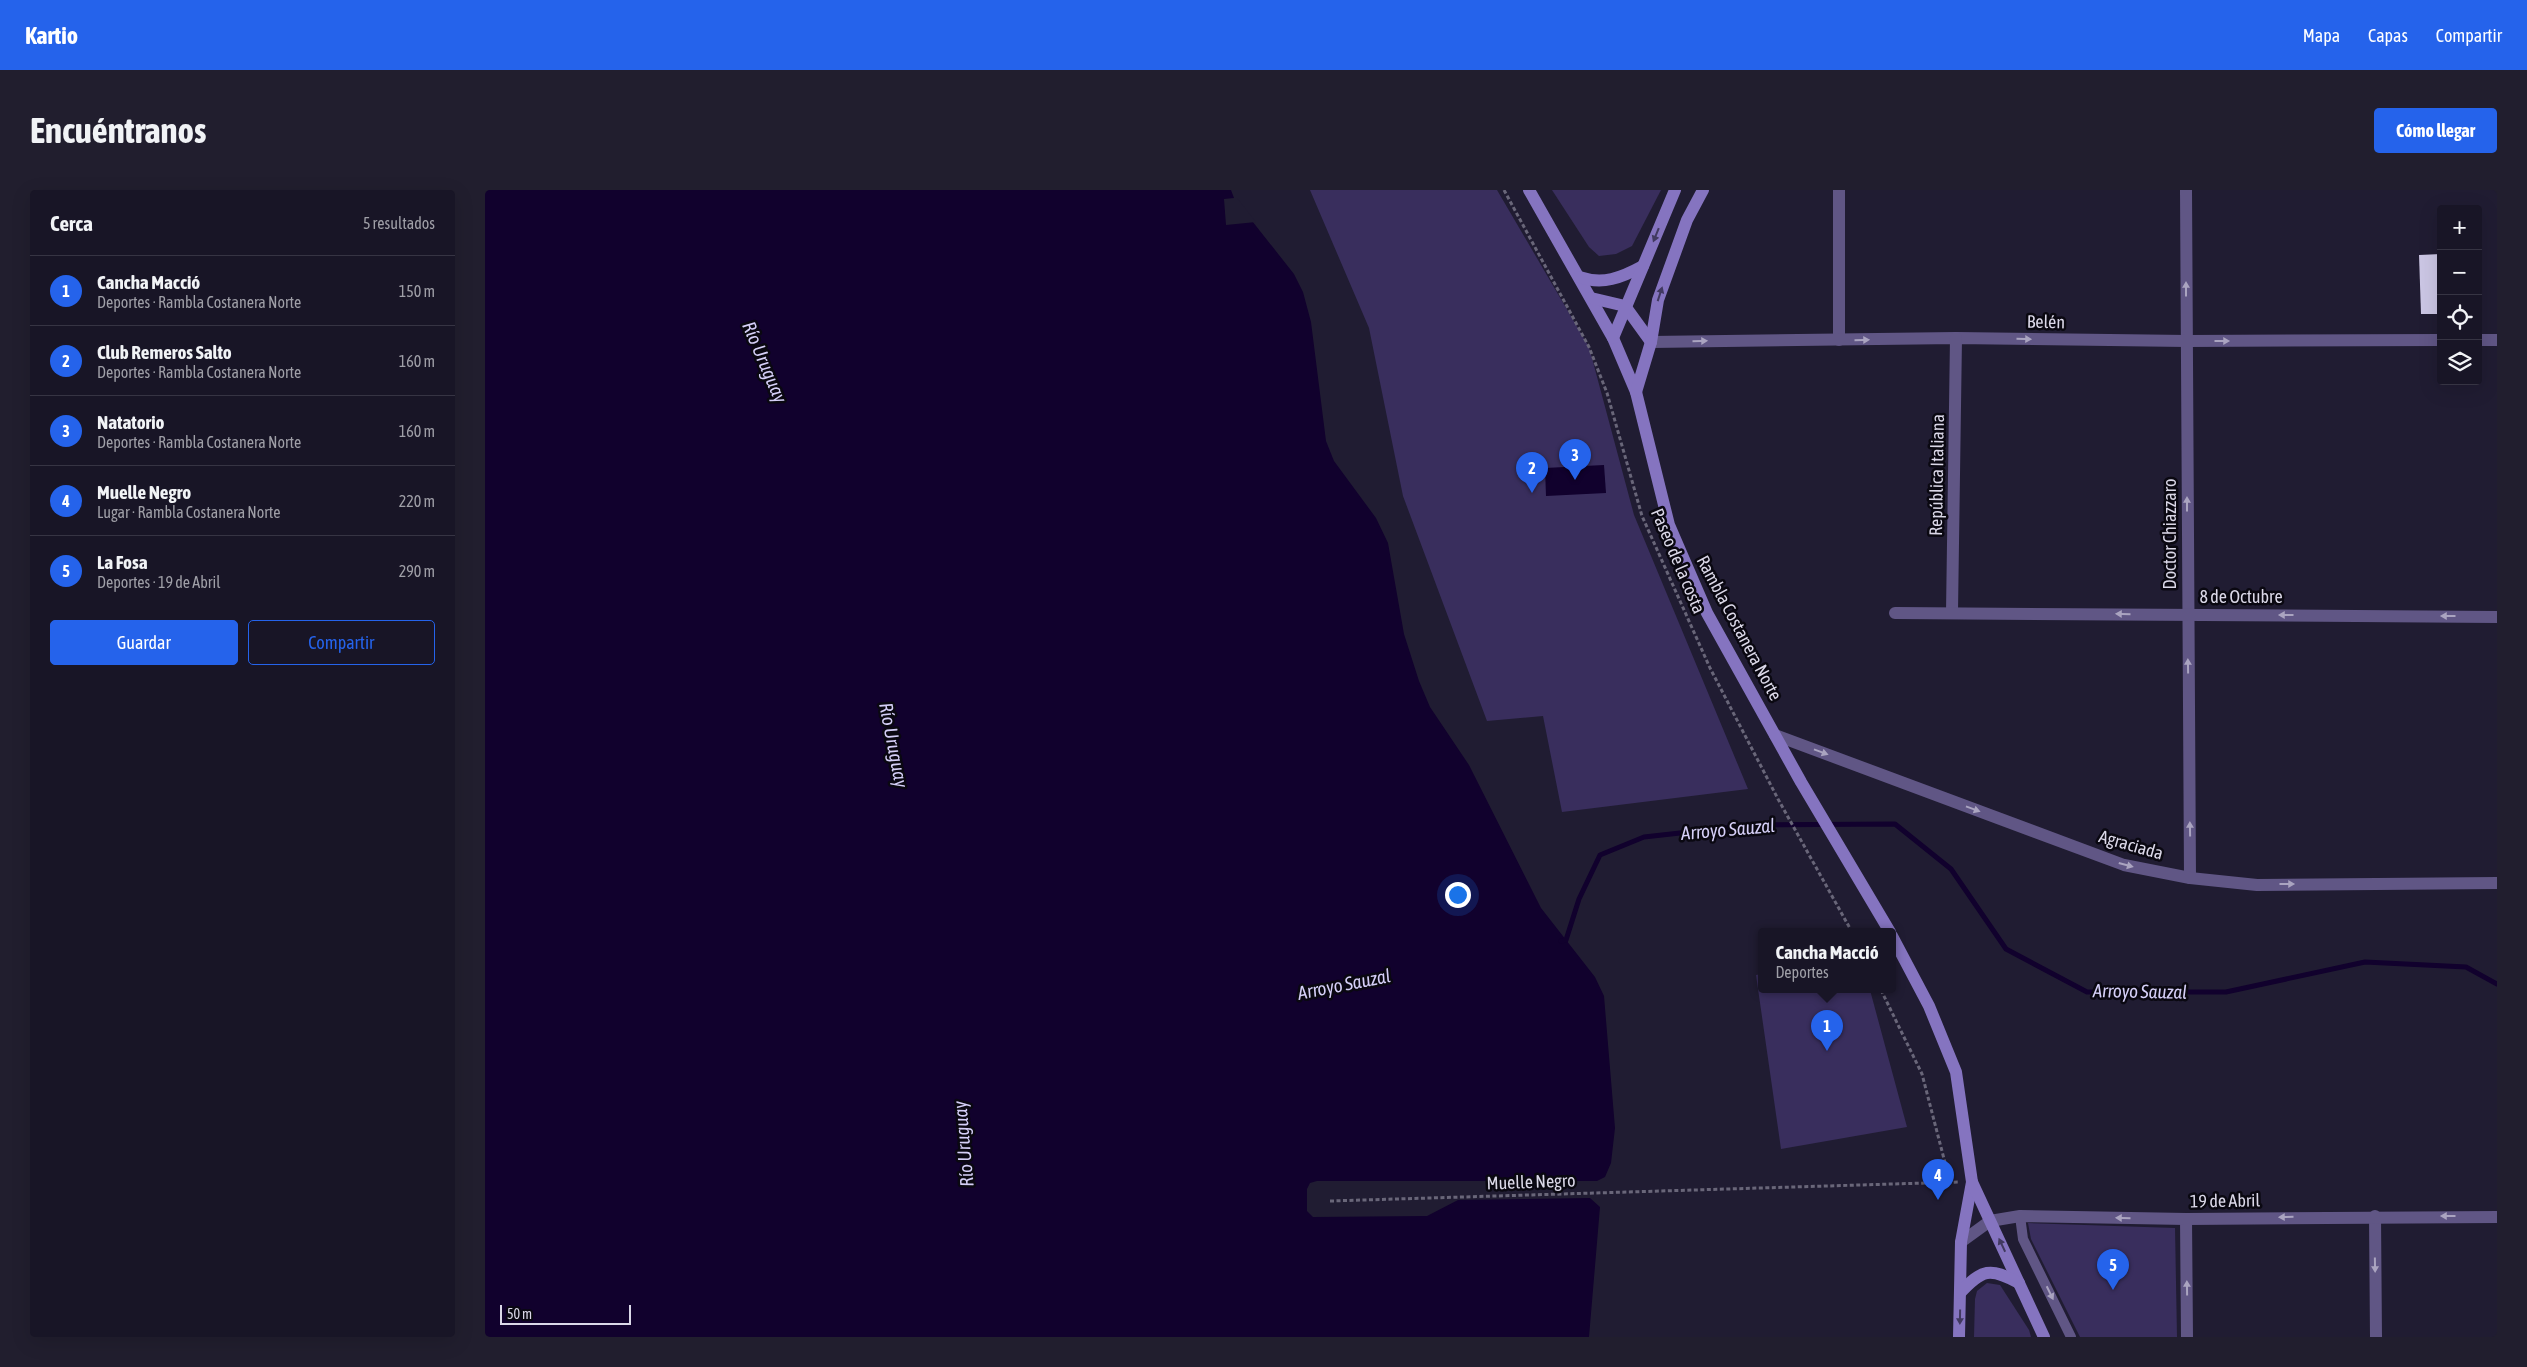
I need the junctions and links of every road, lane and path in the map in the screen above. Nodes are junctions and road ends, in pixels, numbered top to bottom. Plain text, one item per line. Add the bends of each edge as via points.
1 (1504, 190) edge
2 (1529, 190) edge
3 (1675, 190) edge
4 (1703, 190) edge
5 (1839, 190) edge
6 (2185, 190) edge
7 (1643, 266) junction
8 (1579, 277) junction
9 (1591, 298) junction
10 (1625, 306) junction
11 (1613, 338) junction
12 (1956, 338) junction
13 (1839, 340) junction
14 (2437, 340) edge
15 (2482, 340) edge
16 (2497, 340) edge
17 (2187, 341) junction
18 (1651, 342) junction
19 (1636, 392) junction
20 (1952, 612) junction
21 (1895, 613) dead end
22 (2187, 614) junction
23 (2497, 616) edge
24 (1775, 735) junction
25 (2190, 878) junction
26 (2497, 883) edge
27 (1850, 928) edge
28 (1887, 928) edge
29 (1896, 944) edge
30 (1882, 993) edge
31 (1950, 1182) junction
32 (1972, 1182) junction
33 (1330, 1202) dead end
34 (2020, 1216) junction
35 (2375, 1216) junction
36 (2497, 1217) edge
37 (2186, 1219) junction
38 (1991, 1221) junction
39 (1961, 1242) junction
40 (2019, 1283) junction
41 (1960, 1293) junction
42 (1959, 1337) edge
43 (2044, 1337) edge
44 (2071, 1337) edge
45 (2187, 1337) edge
46 (2376, 1337) edge

1 - 27 path, Paseo de la costa via 1589,347 1607,393 1642,516 1710,668
2 - 8 street, Rambla Costanera Norte
3 -> 7 street
18 -> 4 street via 1658,300 1687,220
5 - 13 street
17 -> 6 street, Doctor Chiazzaro
7 - 8 street via 1605,282
7 - 10 street
8 - 9 street, Rambla Costanera Norte
9 - 10 street
9 - 11 street, Rambla Costanera Norte
10 - 11 street
10 - 18 street
11 - 19 street, Rambla Costanera Norte
13 -> 12 street, Belén
12 -> 17 street, Belén
12 - 20 street, República Italiana
18 -> 13 street, Belén
17 -> 14 street, Belén
15 - 16 street
22 -> 17 street, Doctor Chiazzaro
18 - 19 street
19 - 24 street, Rambla Costanera Norte via 1669,526 1707,613
20 - 21 street, 8 de Octubre
22 -> 20 street, 8 de Octubre
23 -> 22 street, 8 de Octubre
25 -> 22 street, Doctor Chiazzaro
24 -> 25 street, Agraciada via 2124,865
24 - 28 street, Rambla Costanera Norte
25 -> 26 street, Agraciada via 2257,885
29 - 32 street, Rambla Costanera Norte via 1933,1013 1956,1072
30 - 31 path via 1922,1074
31 - 32 path, Muelle Negro
31 - 33 path, Muelle Negro
32 - 38 street
32 - 39 street, Rambla Costanera Norte
37 -> 34 street, 19 de Abril
34 - 38 street, 19 de Abril
34 -> 44 lane via 2023,1239
36 -> 35 street, 19 de Abril
35 -> 37 street, 19 de Abril
35 -> 46 street
45 -> 37 street
38 - 39 street, 19 de Abril
40 -> 38 street
39 - 41 street, Rambla Costanera Norte
40 - 41 street via 2003,1274 1985,1273 1975,1277
40 - 43 street
41 -> 42 street, Rambla Costanera Norte

